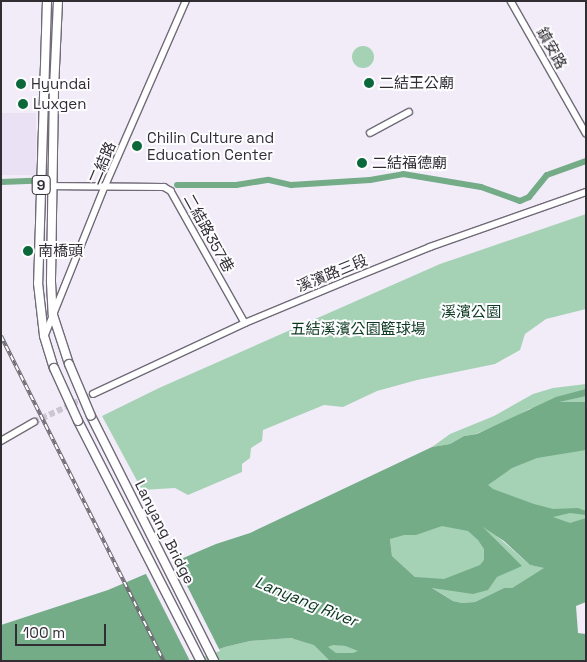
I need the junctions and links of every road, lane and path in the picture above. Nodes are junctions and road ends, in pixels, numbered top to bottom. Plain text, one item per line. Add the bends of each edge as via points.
1 (47, 1) edge
2 (58, 1) edge
3 (186, 1) edge
4 (511, 1) edge
5 (408, 112) dead end
6 (370, 133) dead end
7 (586, 133) edge
8 (168, 180) dead end
9 (41, 186) junction
10 (53, 186) junction
11 (105, 186) junction
12 (164, 187) junction
13 (586, 192) edge
14 (53, 315) junction
15 (245, 323) junction
16 (44, 336) junction
17 (93, 394) tunnel mouth
18 (34, 422) tunnel mouth
19 (1, 441) edge
20 (201, 661) edge
21 (214, 661) edge

1 - 9 main road, 9
2 - 10 main road, 9
3 - 11 street, 二結路
4 - 7 street, 鎮安路
5 - 6 street
8 - 12 street
9 - 10 street, 二結路357巷
9 - 16 main road, 9 via 38,283
10 - 11 street, 二結路357巷
10 - 14 main road, 9 via 50,282
11 - 12 street, 二結路357巷
11 - 14 street, 二結路
12 - 15 street, 二結路357巷 via 178,200
13 - 15 street, 溪濱路三段 via 413,254
14 - 16 street, 二結路
14 - 21 main road, Lanyang Bridge / 9, bridge via 68,364 91,416
15 - 17 street, 溪濱路三段
16 - 20 main road, Lanyang Bridge / 9, bridge via 54,368 78,421
18 - 19 street

